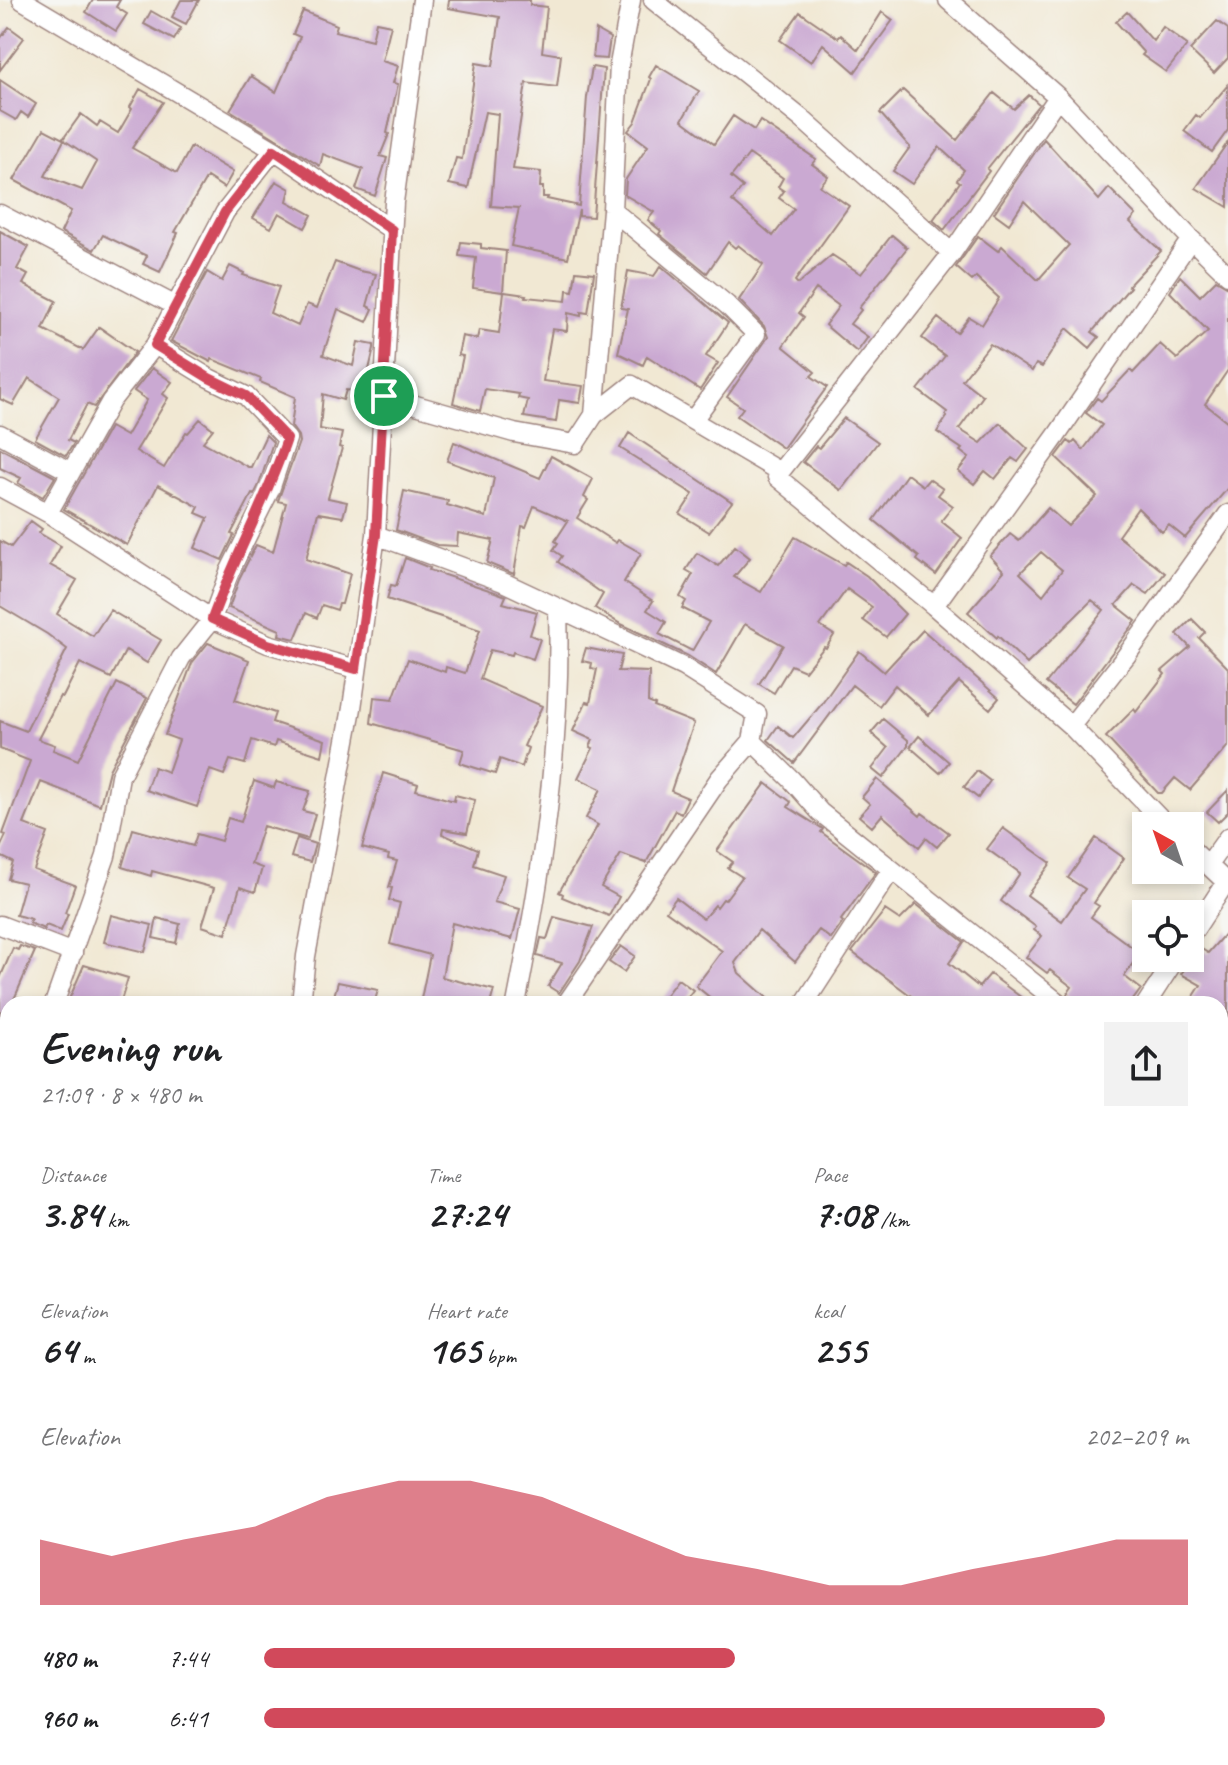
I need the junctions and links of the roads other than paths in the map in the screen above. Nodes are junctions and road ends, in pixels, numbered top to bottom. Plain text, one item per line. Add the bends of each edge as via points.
1 (22, 0) edge
2 (631, 0) edge
3 (653, 0) edge
4 (951, 1) edge
5 (417, 2) edge
6 (1058, 97) junction
7 (274, 150) junction
8 (612, 210) junction
9 (0, 214) edge
10 (392, 230) junction
11 (1191, 239) junction
12 (952, 253) junction
13 (1228, 275) edge
14 (176, 306) junction
15 (155, 345) junction
16 (384, 396) junction
17 (594, 415) junction
18 (693, 420) junction
19 (0, 434) edge
20 (71, 472) junction
21 (780, 472) junction
22 (0, 487) edge
23 (48, 513) junction
24 (1228, 514) edge
25 (376, 535) junction
26 (934, 606) junction
27 (558, 609) junction
28 (212, 619) junction
29 (356, 669) junction
30 (1071, 726) junction
31 (752, 741) junction
32 (1154, 812) edge
33 (1228, 837) edge
34 (1204, 861) edge
35 (1208, 865) junction
36 (891, 870) junction
37 (1227, 883) edge
38 (1204, 917) edge
39 (0, 925) edge
40 (73, 953) junction
41 (1167, 972) edge
42 (1043, 988) junction
43 (57, 996) edge
44 (302, 996) edge
45 (517, 996) edge
46 (571, 996) edge
47 (809, 996) edge
48 (1037, 996) edge
49 (1052, 996) edge
50 (1151, 996) edge

1 - 7 street
2 - 8 street via 619,65
3 - 12 street via 802,119
4 - 6 street
5 - 10 street
6 - 11 street
6 - 12 street
7 - 10 street
7 - 14 street via 225,212
8 - 17 street
8 - 18 street via 756,334
9 - 14 street
10 - 16 street
11 - 13 street
11 - 26 street
12 - 21 street
14 - 15 street
15 - 20 street via 111,401
15 - 28 street via 246,396 287,439
16 - 17 street via 514,433 575,444
16 - 25 street
17 - 18 street via 632,385
18 - 21 street
19 - 20 street
20 - 23 street
21 - 26 street via 777,477
22 - 23 street
23 - 28 street
24 - 30 street
25 - 27 street via 503,582
25 - 29 street
26 - 30 street
27 - 31 street via 683,667 757,714
27 - 45 street via 560,671 552,779
28 - 29 street via 268,644
28 - 40 street via 181,658 120,776 106,856
29 - 44 street
30 - 32 street
31 - 36 street via 820,812
31 - 46 street via 719,779
33 - 35 street
34 - 35 street
35 - 37 street
36 - 42 street
36 - 47 street
37 - 38 street
39 - 40 street
40 - 43 street
41 - 50 street
42 - 48 street
42 - 49 street

